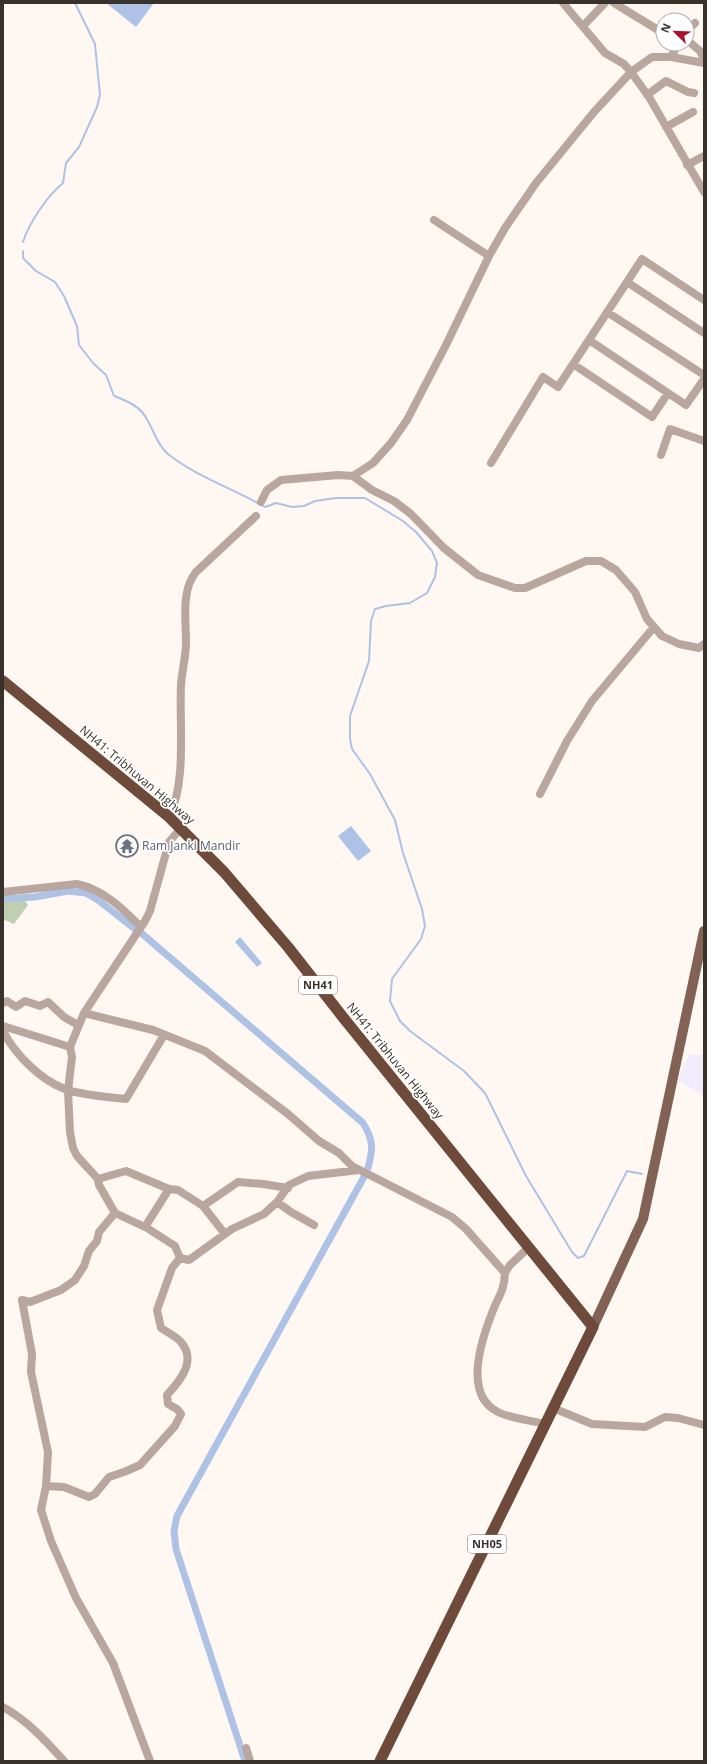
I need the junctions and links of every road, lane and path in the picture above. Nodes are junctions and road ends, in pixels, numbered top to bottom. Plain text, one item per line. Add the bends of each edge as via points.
1 (563, 3) edge
2 (605, 3) edge
3 (614, 3) edge
4 (583, 26) junction
5 (655, 28) edge
6 (695, 47) edge
7 (674, 52) edge
8 (671, 57) junction
9 (704, 59) edge
10 (704, 63) edge
11 (631, 72) junction
12 (694, 93) dead end
13 (647, 95) junction
14 (693, 112) dead end
15 (666, 127) junction
16 (704, 156) edge
17 (687, 165) junction
18 (704, 191) edge
19 (434, 220) dead end
20 (488, 256) junction
21 (627, 282) junction
22 (704, 300) edge
23 (606, 312) junction
24 (704, 333) edge
25 (588, 340) junction
26 (573, 364) junction
27 (704, 375) edge
28 (704, 378) edge
29 (668, 393) junction
30 (704, 441) edge
31 (661, 455) dead end
32 (491, 464) dead end
33 (353, 476) junction
34 (261, 502) dead end
35 (256, 516) dead end
36 (654, 627) junction
37 (704, 644) edge
38 (3, 681) edge
39 (540, 794) dead end
40 (169, 817) junction
41 (181, 828) junction
42 (3, 892) edge
43 (141, 927) junction
44 (704, 931) edge
45 (702, 948) edge
46 (3, 1003) edge
47 (84, 1012) junction
48 (78, 1025) junction
49 (3, 1026) edge
50 (3, 1030) edge
51 (164, 1035) junction
52 (70, 1047) junction
53 (68, 1091) junction
54 (359, 1170) junction
55 (98, 1179) junction
56 (288, 1188) junction
57 (169, 1189) junction
58 (278, 1202) junction
59 (203, 1206) junction
60 (115, 1213) junction
61 (314, 1225) dead end
62 (145, 1226) junction
63 (225, 1234) junction
64 (528, 1248) junction
65 (180, 1258) junction
66 (505, 1273) junction
67 (593, 1327) junction
68 (553, 1408) junction
69 (545, 1424) junction
70 (704, 1425) edge
71 (46, 1486) junction
72 (3, 1707) edge
73 (246, 1748) dead end
74 (64, 1761) edge
75 (150, 1761) edge
76 (250, 1761) edge
77 (380, 1761) edge

1 - 4 street
2 - 4 street
3 - 5 street
4 - 11 street via 605,53 624,64
6 - 9 street
7 - 8 street
8 - 10 street
8 - 11 street via 652,57
11 - 13 street
11 - 20 street via 594,112 536,183
12 - 13 street via 666,80
13 - 15 street
14 - 15 street
15 - 17 street
16 - 17 street
17 - 18 street
19 - 20 street
20 - 33 street via 450,338 407,420 373,463
21 - 22 street via 642,259
21 - 23 street
21 - 24 street
23 - 25 street
23 - 27 street
25 - 26 street
25 - 29 street
26 - 29 street via 652,417
26 - 32 street via 558,387 543,377
28 - 29 street via 686,405
30 - 31 street via 670,429
33 - 34 street via 281,480 267,490
33 - 36 street via 412,514 444,548 478,575 515,588 525,588 586,561 601,561 616,570 635,592 647,619
35 - 40 street via 190,579 187,591 186,650 181,684 179,783 175,806
36 - 37 street via 662,636 679,644 699,648
36 - 39 street via 592,701 567,741
38 - 40 highway, NH41: Tribhuvan Highway / NH41
40 - 41 highway, NH41: Tribhuvan Highway / NH41
41 - 43 street via 169,842 150,911
41 - 64 highway, NH41: Tribhuvan Highway / NH41 via 224,872 288,947
42 - 43 street via 77,884 88,886 115,902
43 - 47 street
44 - 45 main road, NH05
45 - 67 main road, NH05 via 643,1219
46 - 48 street via 7,1001 16,1007 25,1000 40,1006 48,1002 64,1017
47 - 48 street
47 - 51 street
48 - 52 street
49 - 52 street
50 - 53 street via 10,1044 32,1067 50,1082
51 - 53 street via 126,1099
51 - 54 street via 205,1051
52 - 53 street via 72,1057
53 - 55 street via 73,1148
54 - 56 street via 308,1176
54 - 66 street via 452,1216
55 - 57 street via 126,1171
55 - 60 street
56 - 58 street
56 - 59 street via 238,1182
57 - 59 street via 178,1190
57 - 62 street
58 - 61 street
58 - 63 street via 264,1214
59 - 63 street
60 - 62 street
60 - 71 street via 99,1232 98,1241 88,1252 84,1266 75,1280 61,1290 30,1302 22,1300 32,1354 31,1372 48,1452
62 - 65 street via 175,1246
63 - 65 street via 189,1260
64 - 66 street
64 - 67 highway, NH41: Tribhuvan Highway / NH41
65 - 71 street via 172,1268 157,1310 161,1328 180,1340 186,1352 187,1367 180,1381 167,1396 168,1404 181,1414 175,1426 140,1465 109,1477 95,1494 89,1497 64,1487
66 - 69 street via 504,1287 483,1336 477,1384 483,1401 498,1412
67 - 68 highway, NH05
68 - 69 highway, NH05
68 - 70 street via 592,1424 645,1427 665,1418 678,1418
69 - 77 highway, NH05
71 - 75 street via 41,1510 51,1541 76,1598 113,1663
72 - 74 street via 39,1733
73 - 76 street

